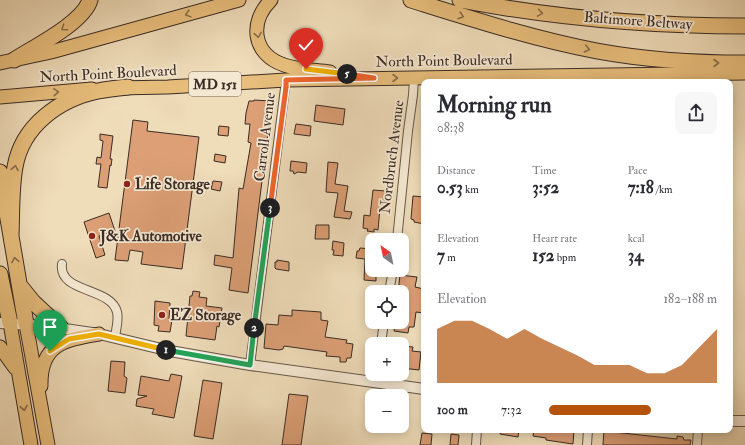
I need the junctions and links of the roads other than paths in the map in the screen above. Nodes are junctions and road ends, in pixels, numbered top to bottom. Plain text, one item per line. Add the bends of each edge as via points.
1 (90, 0) edge
2 (239, 0) edge
3 (271, 0) edge
4 (410, 0) edge
5 (460, 0) edge
6 (745, 26) edge
7 (7, 61) edge
8 (745, 63) edge
9 (745, 73) edge
10 (374, 78) junction
11 (414, 78) junction
12 (286, 80) junction
13 (128, 87) junction
14 (0, 97) edge
15 (0, 172) edge
16 (398, 233) edge
17 (11, 235) junction
18 (62, 264) dead end
19 (0, 274) edge
20 (20, 285) junction
21 (5, 323) edge
22 (26, 324) junction
23 (60, 328) junction
24 (99, 334) junction
25 (115, 337) junction
26 (0, 347) edge
27 (250, 365) junction
28 (18, 372) junction
29 (365, 377) edge
30 (388, 381) edge
31 (421, 388) edge
32 (42, 406) junction
33 (733, 421) edge
34 (745, 421) edge
35 (478, 433) edge
36 (588, 433) edge
37 (698, 433) edge
38 (31, 445) edge
39 (48, 445) edge
40 (476, 445) edge
41 (587, 445) edge
42 (697, 445) edge

1 -> 7 highway via 76,20 55,35
2 -> 7 main road, North Point Boulevard via 51,52
3 -> 10 main road via 260,15 256,30 260,44 270,57 293,67
4 -> 8 highway via 534,36 598,51 703,63
5 -> 6 highway, Baltimore Beltway via 550,15 608,21
9 - 11 main road, North Point Boulevard / MD 151
10 -> 11 main road, North Point Boulevard / MD 151
10 - 12 main road, North Point Boulevard / MD 151
11 - 16 street, Nordbruch Avenue
12 - 13 main road, North Point Boulevard / MD 151
12 - 27 street, Carroll Avenue
14 -> 13 main road, North Point Boulevard / MD 151
17 -> 13 highway via 15,167 19,151 27,136 50,112 71,99 98,91
15 - 17 highway
20 -> 17 highway
18 - 25 street via 68,280 74,285 112,302 118,318
19 - 21 highway
20 - 22 highway
20 - 23 highway via 33,302
21 - 22 street
21 - 28 main road
22 - 23 street
22 - 32 main road
23 - 24 street
24 - 25 street
24 - 32 main road via 69,339 50,351 41,380
25 - 27 street via 170,351
26 - 28 main road
27 - 29 street
28 -> 38 main road
30 - 31 street
32 - 39 main road
33 - 34 street
35 - 40 street
36 - 41 street
37 - 42 street

